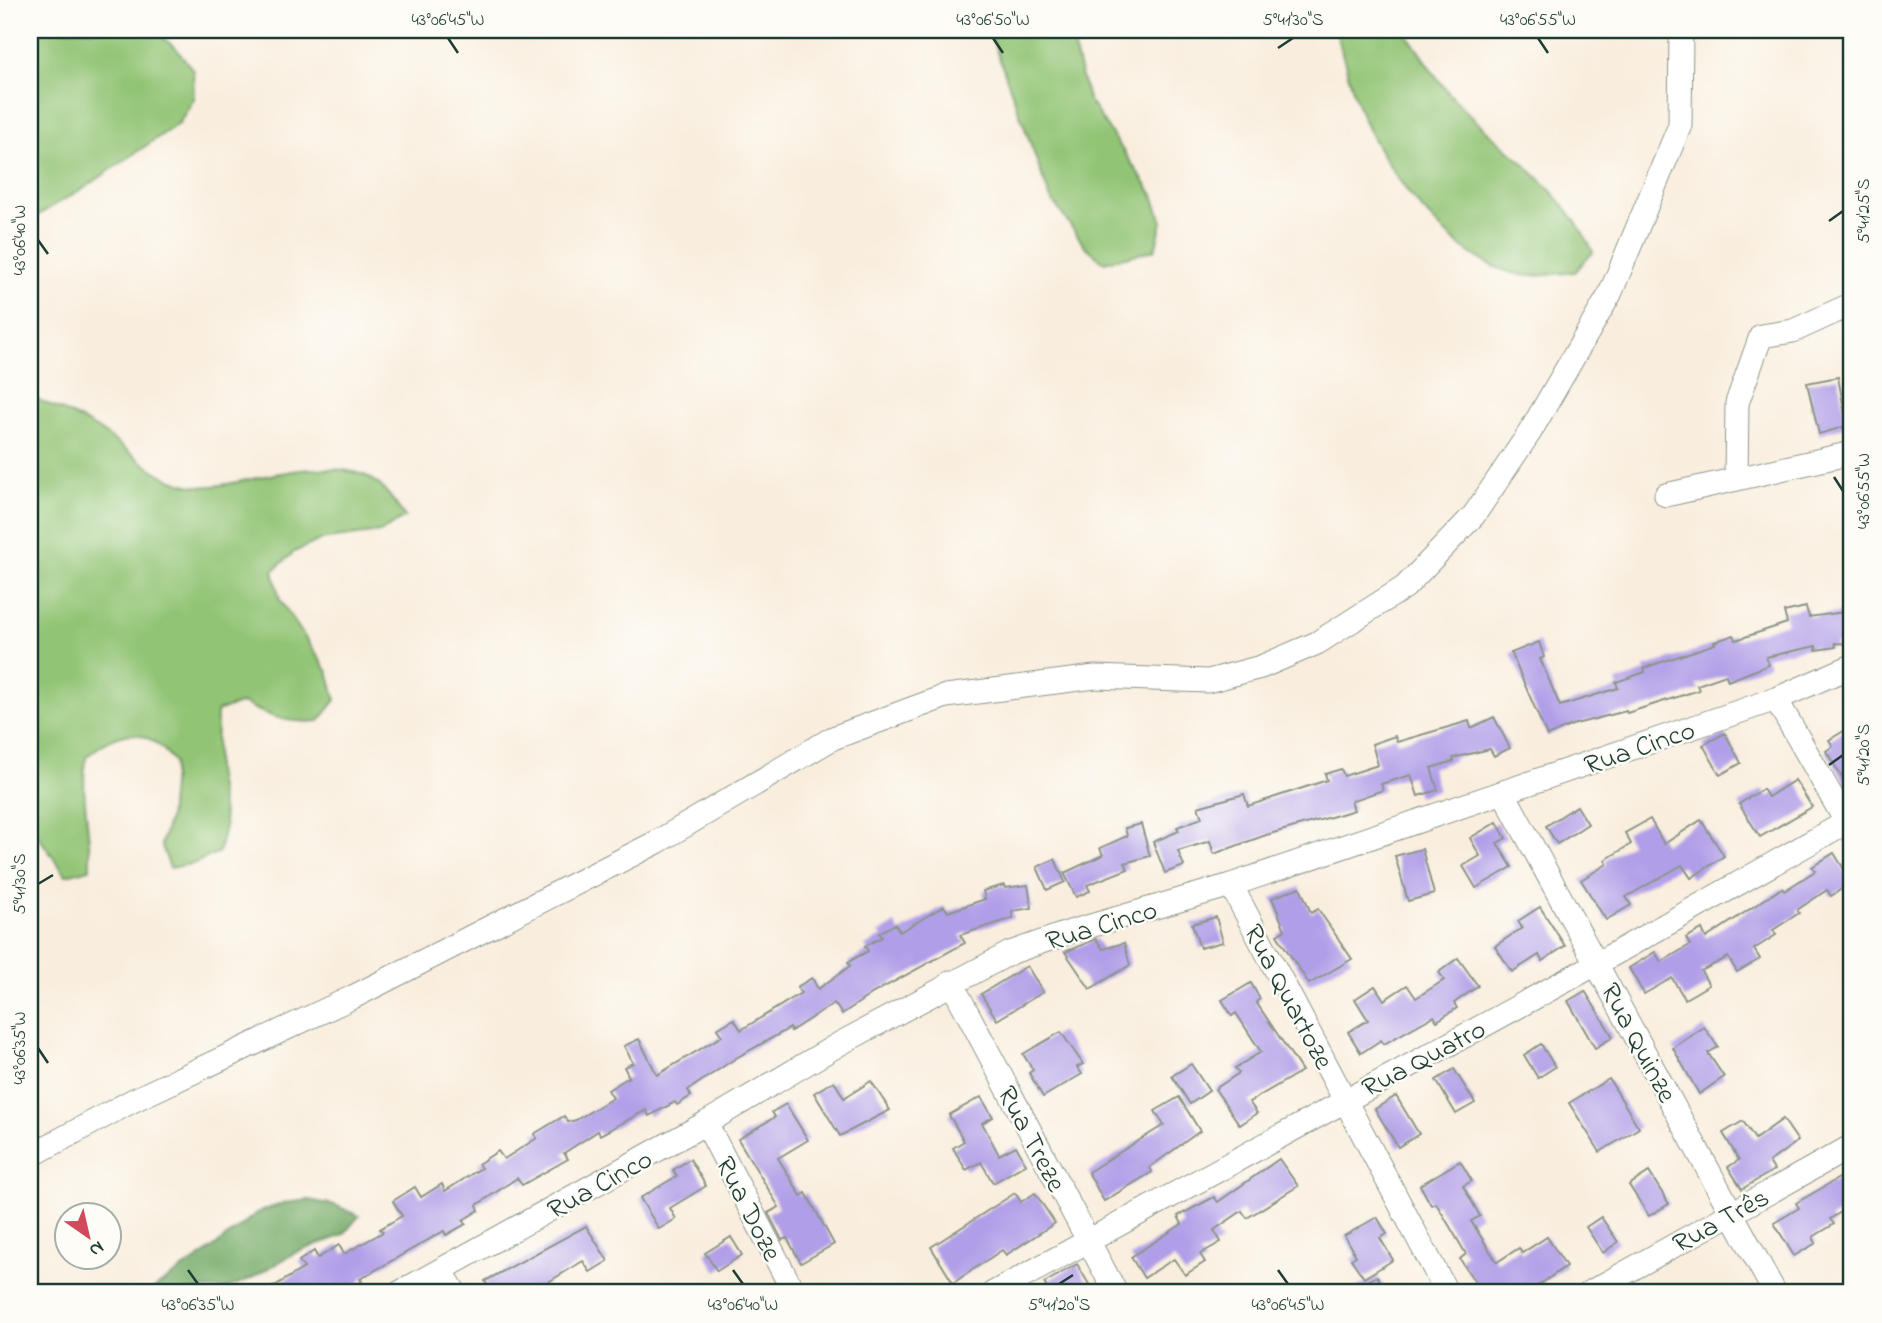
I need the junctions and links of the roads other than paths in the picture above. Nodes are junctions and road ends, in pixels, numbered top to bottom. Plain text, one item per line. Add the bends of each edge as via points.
1 (1681, 30) edge
2 (1852, 303) edge
3 (1852, 453) edge
4 (1736, 479) junction
5 (1666, 495) dead end
6 (1852, 666) edge
7 (1776, 699) junction
8 (1503, 792) junction
9 (1850, 824) edge
10 (1231, 885) junction
11 (1598, 962) junction
12 (951, 982) junction
13 (1344, 1100) junction
14 (706, 1124) junction
15 (1852, 1146) edge
16 (30, 1156) edge
17 (1731, 1213) junction
18 (1088, 1241) junction
19 (441, 1270) junction
20 (399, 1293) edge
21 (455, 1293) edge
22 (794, 1293) edge
23 (993, 1293) edge
24 (1116, 1293) edge
25 (1447, 1293) edge
26 (1589, 1293) edge
27 (1775, 1293) edge

1 - 16 street via 1680,125 1610,294 1530,432 1474,515 1405,587 1317,643 1222,678 1095,677 946,696 833,738 657,842
2 - 4 street via 1793,331 1760,335 1737,403
3 - 4 street
4 - 5 street
6 - 7 street, Rua Cinco
7 - 8 street, Rua Cinco
7 - 9 street
8 - 10 street, Rua Cinco
8 - 11 street, Rua Quinze
9 - 11 street, Rua Quatro
10 - 12 street, Rua Cinco via 1044,940
10 - 13 street, Rua Quartoze
11 - 13 street, Rua Quatro
11 - 17 street, Rua Quinze
12 - 14 street, Rua Cinco
12 - 18 street, Rua Treze
13 - 18 street, Rua Quatro
13 - 25 street, Rua Quartoze
14 - 19 street, Rua Cinco
14 - 22 street, Rua Doze
15 - 17 street, Rua Três
17 - 26 street, Rua Três
17 - 27 street, Rua Quinze
18 - 23 street, Rua Quatro
18 - 24 street, Rua Treze
19 - 20 street, Rua Cinco
19 - 21 street

